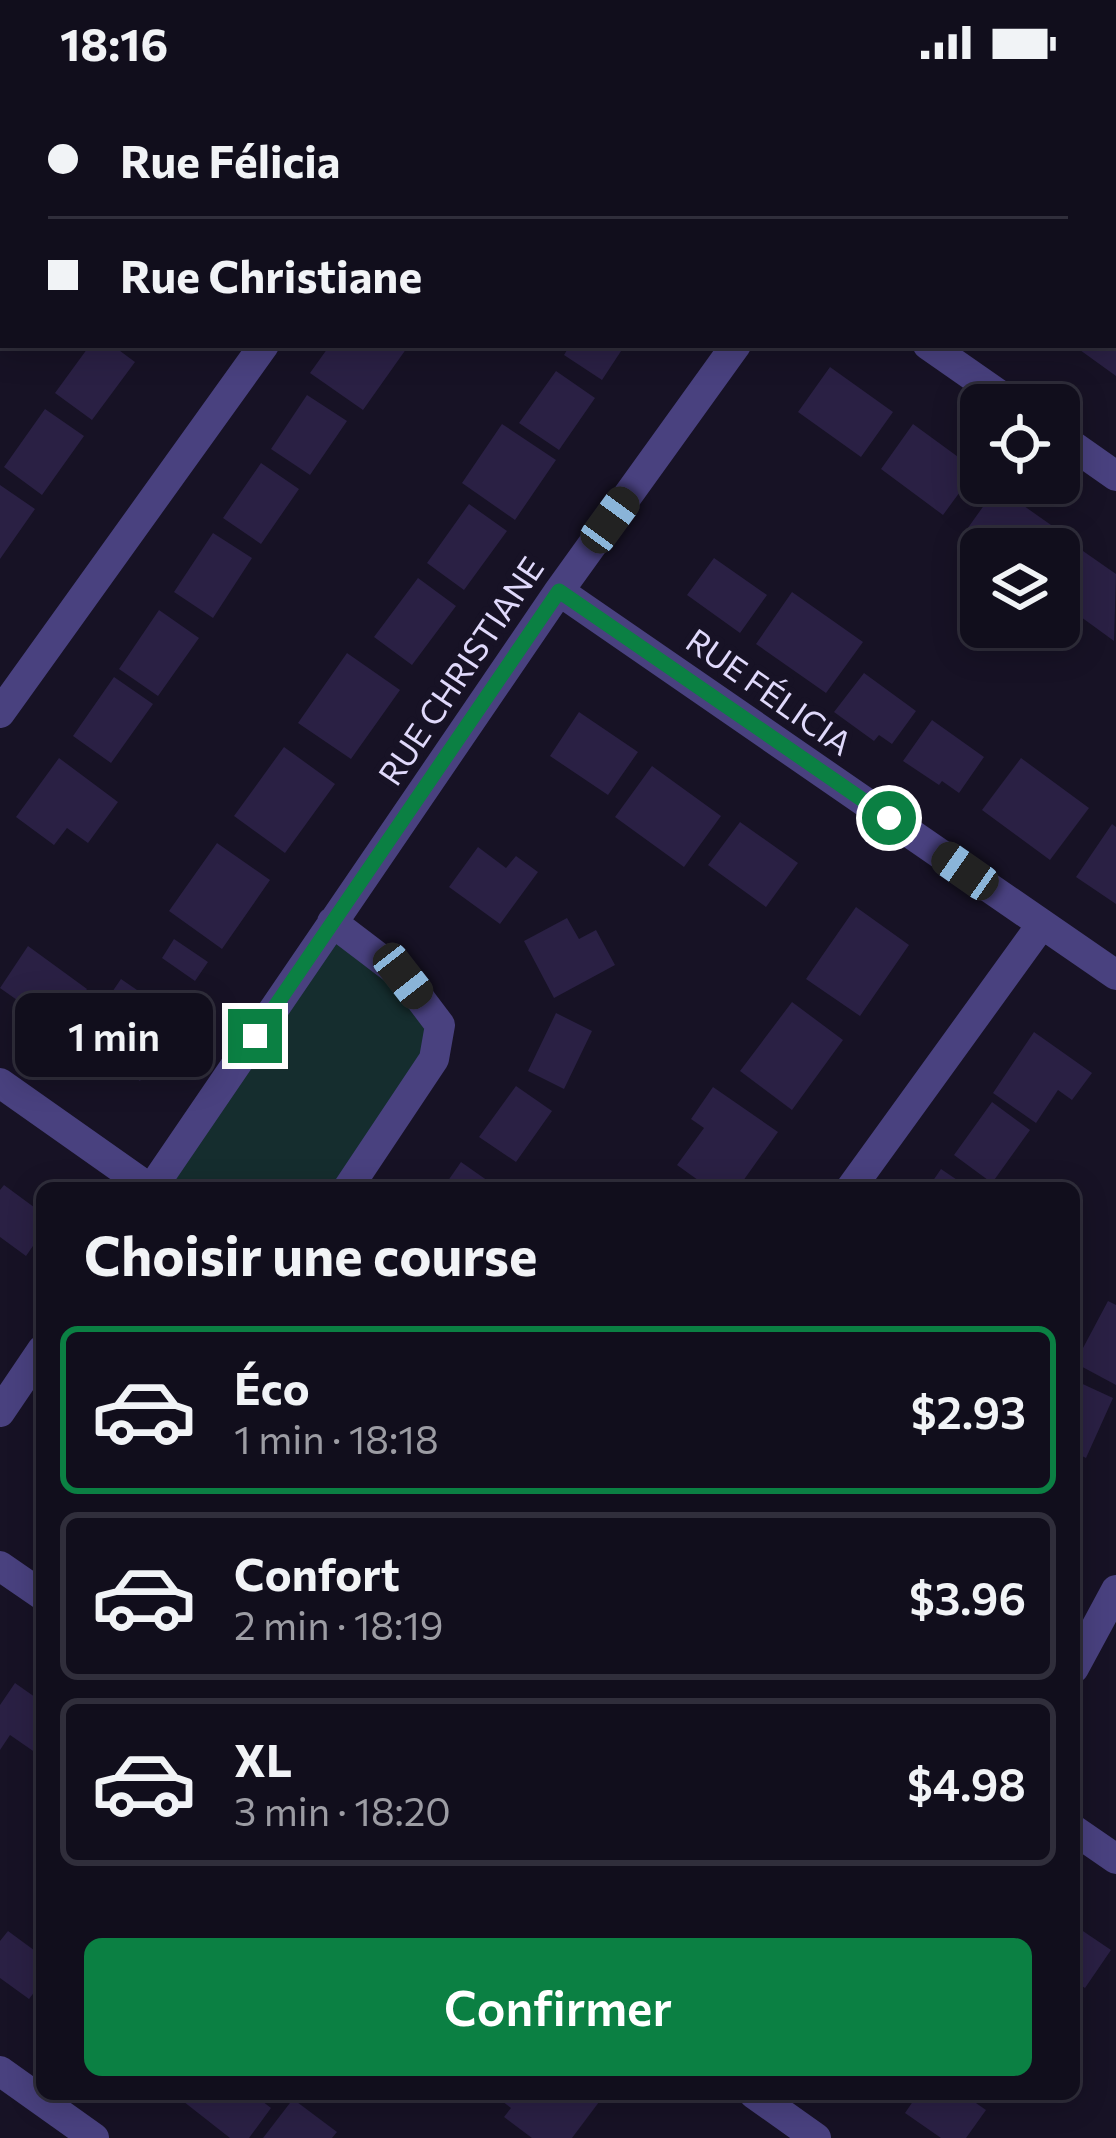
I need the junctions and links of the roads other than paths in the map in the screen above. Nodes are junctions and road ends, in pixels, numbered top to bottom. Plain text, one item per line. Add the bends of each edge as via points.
1 (262, 348) edge
2 (734, 348) edge
3 (932, 348) edge
4 (984, 384) edge
5 (1080, 451) edge
6 (1116, 476) edge
7 (559, 591) junction
8 (0, 713) edge
9 (332, 922) junction
10 (1042, 924) junction
11 (1116, 976) edge
12 (0, 1083) edge
13 (142, 1182) edge
14 (155, 1182) edge
15 (352, 1182) edge
16 (855, 1182) edge
17 (36, 1359) edge
18 (0, 1412) edge
19 (0, 1566) edge
20 (1116, 1590) edge
21 (36, 1591) edge
22 (1080, 1657) edge
23 (1080, 1834) edge
24 (1116, 1859) edge
25 (0, 2071) edge
26 (36, 2097) edge
27 (41, 2100) edge
28 (762, 2100) edge
29 (94, 2138) edge
30 (816, 2138) edge

1 - 8 street
2 - 7 street, RUE CHRISTIANE
3 - 4 street
5 - 6 street
7 - 9 street, RUE CHRISTIANE
7 - 10 street, RUE FÉLICIA
9 - 14 street, RUE CHRISTIANE
9 - 15 street via 403,976 440,1025 434,1060
10 - 11 street, RUE FÉLICIA
10 - 16 street
12 - 13 street
17 - 18 street
19 - 21 street
20 - 22 street
23 - 24 street
25 - 26 street
27 - 29 street
28 - 30 street

